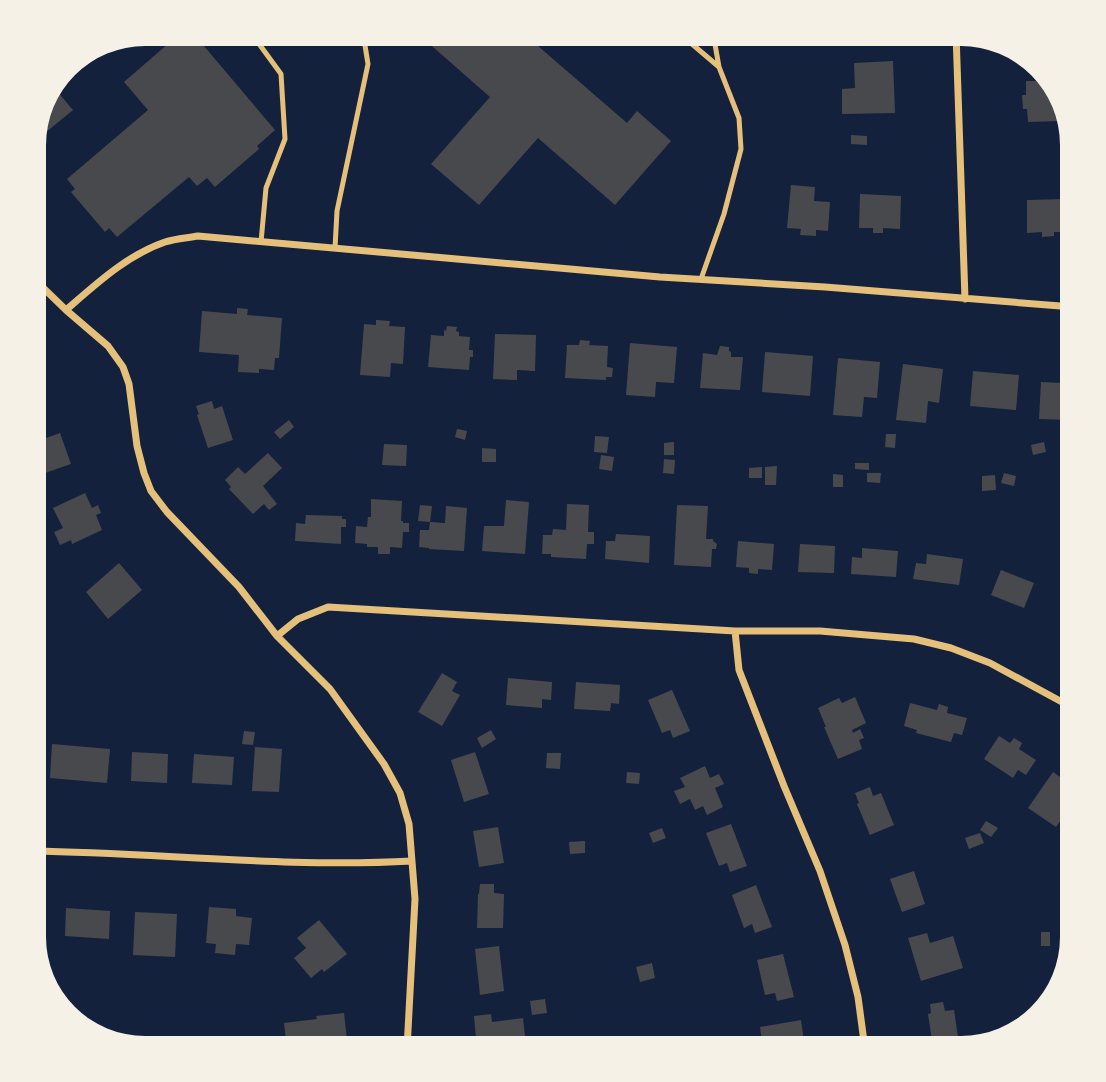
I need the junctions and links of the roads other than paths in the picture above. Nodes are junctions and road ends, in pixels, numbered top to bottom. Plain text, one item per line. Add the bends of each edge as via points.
1 (261, 46) edge
2 (365, 46) edge
3 (694, 46) edge
4 (715, 46) edge
5 (956, 46) edge
6 (719, 67) junction
7 (261, 242) junction
8 (335, 248) junction
9 (701, 279) junction
10 (46, 291) edge
11 (965, 299) junction
12 (1060, 306) edge
13 (66, 310) junction
14 (735, 631) junction
15 (277, 636) junction
16 (1060, 701) edge
17 (46, 851) edge
18 (412, 861) junction
19 (408, 1036) edge
20 (863, 1036) edge

1 - 7 lane via 281,74 285,139 266,188
2 - 8 lane via 368,64 337,211
3 - 6 lane
4 - 6 lane
5 - 11 street
6 - 9 lane via 739,118 741,149
7 - 8 street
7 - 13 street via 198,236 167,241 137,254
8 - 9 street
9 - 11 street
10 - 13 street
11 - 12 street
13 - 15 street via 108,346 123,366 137,446 152,491
14 - 15 street via 328,607 298,619
14 - 16 street via 820,631 914,639 990,663
14 - 20 street via 739,670 845,945
15 - 18 street via 330,689 384,764 400,793 409,824
17 - 18 street via 353,864
18 - 19 street via 415,899

